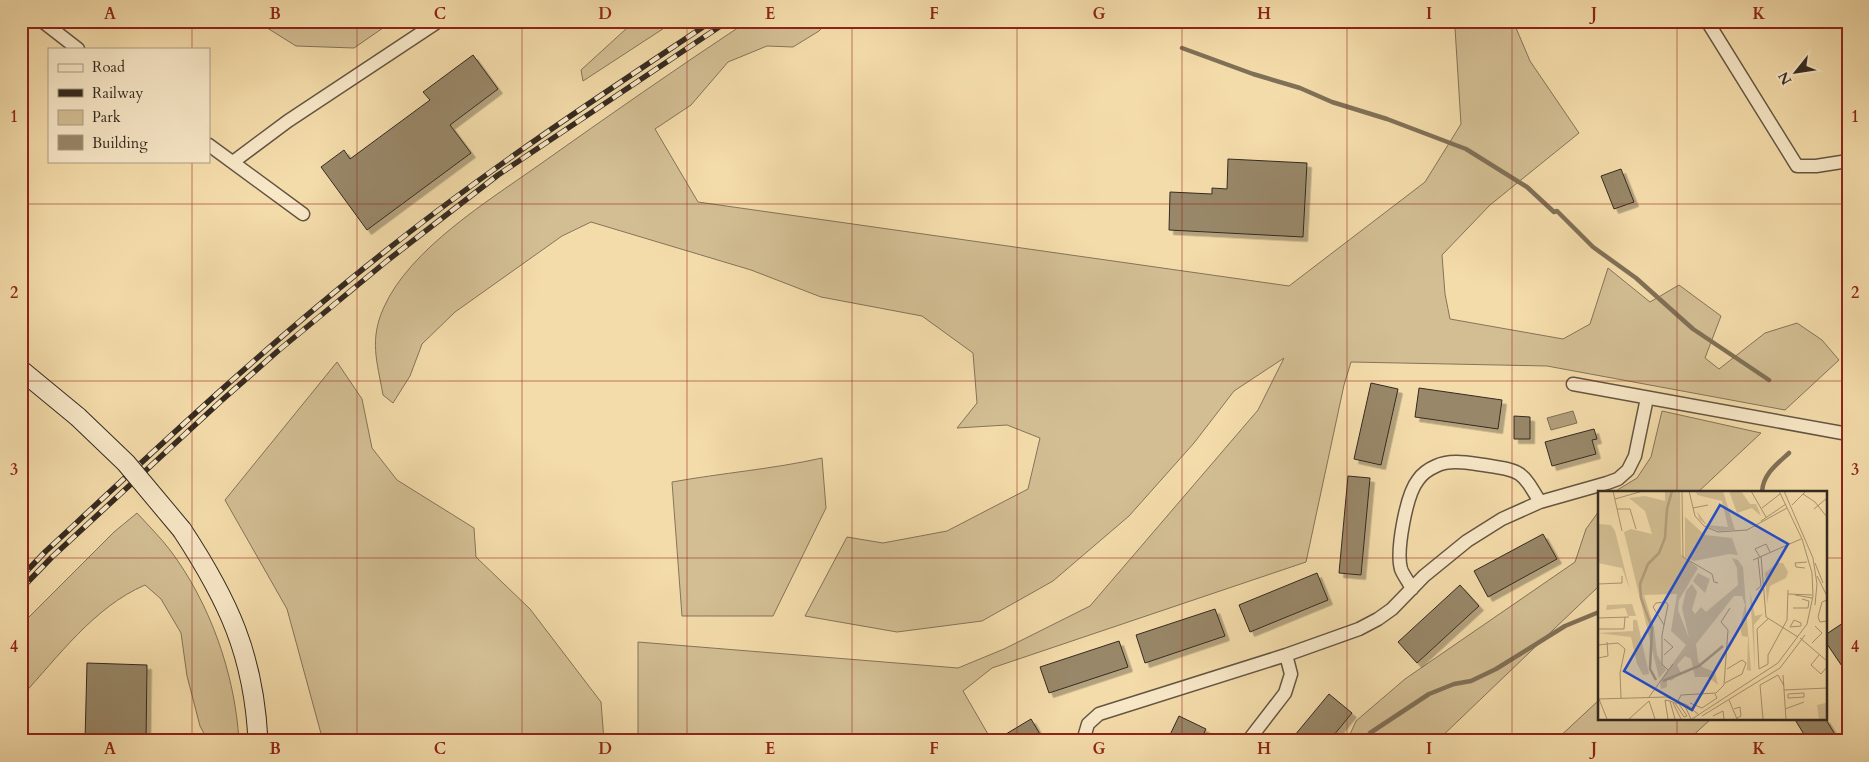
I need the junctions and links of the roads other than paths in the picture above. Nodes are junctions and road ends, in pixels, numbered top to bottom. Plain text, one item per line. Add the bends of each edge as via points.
1 (42, 21) edge
2 (439, 21) edge
3 (1707, 21) edge
4 (77, 48) edge
5 (210, 146) edge
6 (233, 162) junction
7 (1848, 162) edge
8 (304, 214) dead end
9 (21, 370) edge
10 (21, 380) edge
11 (1573, 384) dead end
12 (46, 391) junction
13 (1647, 398) junction
14 (1848, 434) edge
15 (1540, 502) junction
16 (1412, 589) junction
17 (1286, 655) junction
18 (258, 741) edge
19 (1084, 741) edge
20 (1248, 741) edge

1 - 4 street
2 - 6 street via 288,121
3 - 7 street via 1797,166
5 - 6 street
6 - 8 street
9 - 12 main road
10 - 12 main road
11 - 13 street
12 - 18 main road, bridge via 131,469 182,530 216,585 244,648 252,682
13 - 14 street
13 - 15 street via 1635,456 1628,470 1606,483
15 - 16 street via 1502,519 1467,541
15 - 16 street via 1525,476 1510,469 1453,462 1428,470 1417,481 1410,497 1400,545 1401,569
16 - 17 street via 1378,619 1359,629
17 - 19 street via 1099,714 1088,724
17 - 20 street via 1291,674 1285,693

